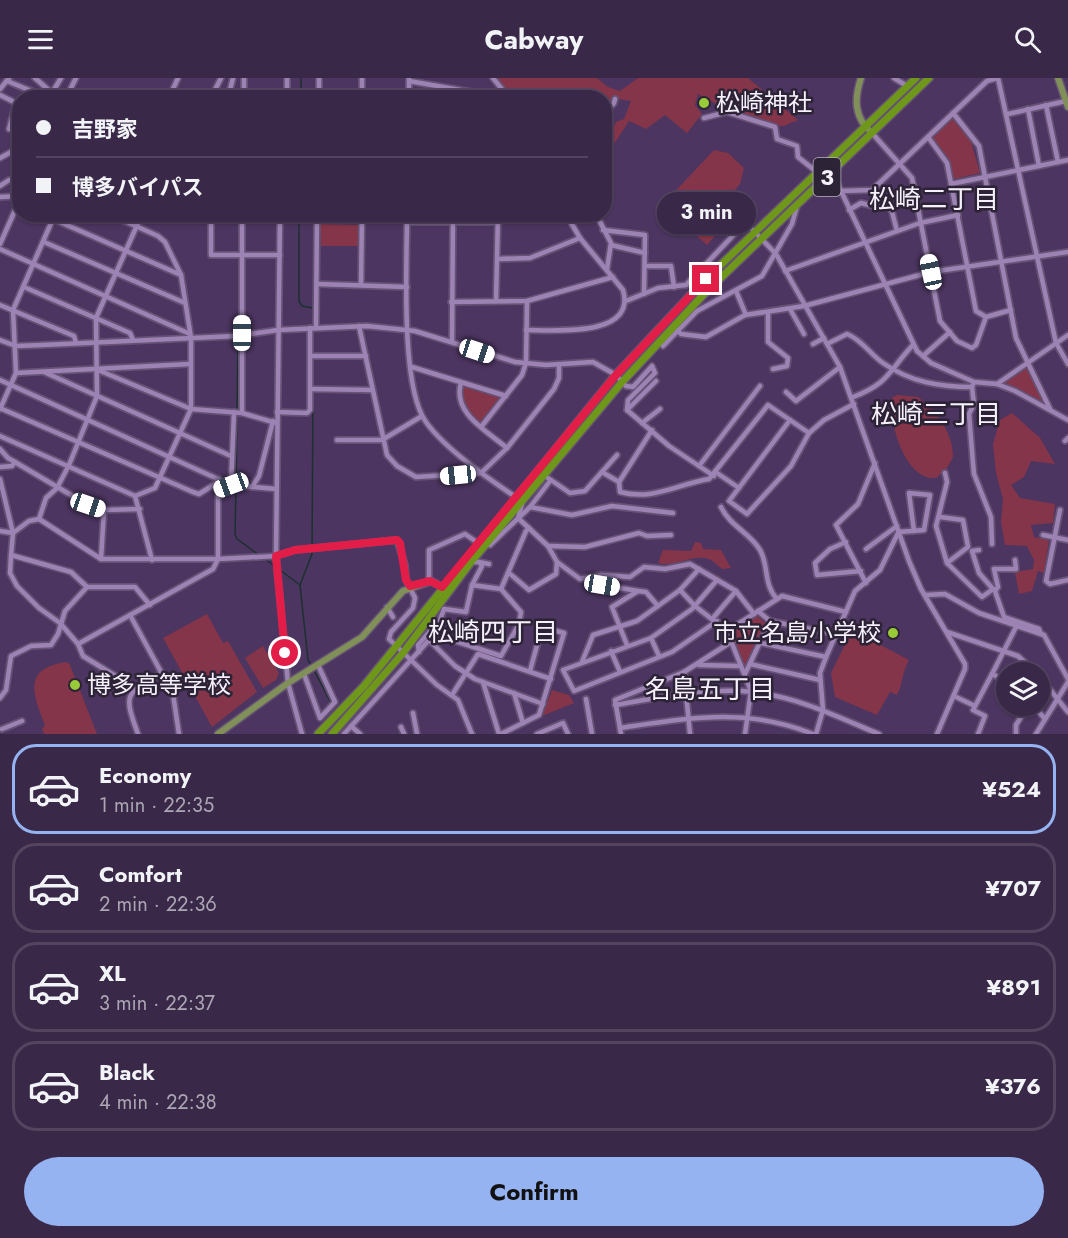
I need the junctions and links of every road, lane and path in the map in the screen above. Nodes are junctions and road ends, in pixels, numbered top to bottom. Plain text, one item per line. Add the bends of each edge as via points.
1 (35, 78) edge
2 (861, 78) edge
3 (894, 78) edge
4 (916, 78) edge
5 (929, 78) edge
6 (998, 78) edge
7 (1058, 78) edge
8 (8, 79) edge
9 (409, 79) edge
10 (907, 86) junction
11 (0, 89) edge
12 (27, 90) edge
13 (49, 90) edge
14 (454, 90) edge
15 (615, 99) dead end
16 (1067, 104) edge
17 (612, 105) edge
18 (1046, 105) junction
19 (1028, 109) junction
20 (953, 113) junction
21 (1008, 114) junction
22 (704, 118) dead end
23 (865, 127) junction
24 (872, 133) junction
25 (928, 137) junction
26 (1068, 160) edge
27 (901, 162) junction
28 (1058, 162) junction
29 (1039, 166) junction
30 (1019, 170) junction
31 (832, 172) junction
32 (818, 173) junction
33 (985, 177) junction
34 (951, 184) junction
35 (840, 191) junction
36 (798, 204) junction
37 (849, 210) junction
38 (958, 215) junction
39 (12, 216) edge
40 (52, 222) edge
41 (65, 222) edge
42 (126, 222) edge
43 (138, 222) edge
44 (211, 222) edge
45 (243, 222) edge
46 (280, 222) edge
47 (317, 222) edge
48 (362, 222) edge
49 (407, 222) joint
50 (453, 222) junction
51 (498, 222) joint
52 (571, 222) edge
53 (600, 222) edge
54 (920, 223) junction
55 (136, 227) junction
56 (603, 230) junction
57 (897, 231) junction
58 (755, 232) junction
59 (580, 238) junction
60 (761, 239) junction
61 (44, 242) junction
62 (863, 242) junction
63 (0, 244) edge
64 (611, 245) junction
65 (0, 249) edge
66 (125, 250) junction
67 (1068, 252) edge
68 (645, 253) junction
69 (776, 254) junction
70 (242, 255) junction
71 (280, 255) junction
72 (1037, 257) junction
73 (498, 259) junction
74 (1002, 261) junction
75 (33, 264) junction
76 (645, 266) junction
77 (968, 267) junction
78 (608, 269) junction
79 (785, 271) junction
80 (931, 272) junction
81 (115, 273) junction
82 (181, 275) junction
83 (613, 277) junction
84 (317, 284) junction
85 (361, 285) junction
86 (884, 285) junction
87 (24, 287) junction
88 (407, 287) junction
89 (674, 287) junction
90 (736, 291) junction
91 (705, 293) junction
92 (644, 294) junction
93 (106, 297) junction
94 (626, 301) junction
95 (451, 302) junction
96 (496, 302) junction
97 (527, 302) junction
98 (185, 303) junction
99 (712, 303) junction
100 (0, 305) edge
101 (804, 306) junction
102 (790, 309) junction
103 (13, 310) junction
104 (1011, 310) junction
105 (768, 313) junction
106 (746, 315) junction
107 (986, 316) junction
108 (96, 318) junction
109 (359, 326) junction
110 (313, 328) junction
111 (676, 329) junction
112 (278, 330) junction
113 (407, 330) junction
114 (526, 330) junction
115 (950, 332) junction
116 (242, 333) junction
117 (804, 334) dead end
118 (1068, 335) edge
119 (190, 336) junction
120 (824, 338) junction
121 (0, 340) edge
122 (133, 340) junction
123 (96, 342) junction
124 (452, 342) junction
125 (76, 343) junction
126 (1056, 343) junction
127 (813, 344) dead end
128 (827, 344) junction
129 (16, 346) junction
130 (663, 346) dead end
131 (912, 346) junction
132 (310, 356) junction
133 (366, 356) junction
134 (923, 356) junction
135 (526, 363) junction
136 (1028, 363) junction
137 (190, 364) junction
138 (1068, 364) edge
139 (559, 365) junction
140 (840, 367) junction
141 (412, 368) junction
142 (773, 369) dead end
143 (98, 370) junction
144 (895, 370) junction
145 (44, 372) junction
146 (16, 373) junction
147 (616, 375) junction
148 (0, 380) edge
149 (623, 381) junction
150 (656, 381) dead end
151 (461, 383) junction
152 (11, 384) junction
153 (973, 384) junction
154 (997, 384) junction
155 (760, 386) dead end
156 (310, 389) junction
157 (372, 390) junction
158 (786, 392) dead end
159 (98, 396) junction
160 (506, 396) junction
161 (853, 398) junction
162 (854, 404) junction
163 (0, 409) edge
164 (190, 409) junction
165 (660, 409) dead end
166 (1050, 409) junction
167 (627, 410) junction
168 (234, 412) junction
169 (277, 412) junction
170 (242, 413) junction
171 (422, 416) junction
172 (89, 420) junction
173 (790, 420) junction
174 (1068, 420) edge
175 (275, 422) junction
176 (642, 423) junction
177 (481, 426) junction
178 (652, 430) junction
179 (179, 433) junction
180 (809, 433) junction
181 (0, 436) edge
182 (337, 440) dead end
183 (382, 440) junction
184 (79, 442) junction
185 (507, 448) junction
186 (0, 449) edge
187 (616, 455) dead end
188 (169, 456) junction
189 (231, 456) junction
190 (15, 462) junction
191 (875, 463) junction
192 (69, 465) junction
193 (699, 466) junction
194 (0, 467) edge
195 (481, 472) junction
196 (602, 472) junction
197 (945, 473) dead end
198 (716, 475) junction
199 (160, 478) junction
200 (219, 478) junction
201 (547, 478) junction
202 (619, 482) junction
203 (0, 483) edge
204 (231, 485) junction
205 (252, 487) junction
206 (57, 488) junction
207 (739, 488) junction
208 (276, 489) junction
209 (135, 496) junction
210 (515, 497) junction
211 (522, 502) junction
212 (530, 507) junction
213 (721, 507) dead end
214 (140, 509) junction
215 (104, 510) junction
216 (1060, 510) dead end
217 (673, 513) dead end
218 (940, 517) junction
219 (518, 518) junction
220 (39, 519) junction
221 (529, 528) junction
222 (898, 530) junction
223 (0, 531) edge
224 (914, 531) junction
225 (13, 533) junction
226 (671, 535) dead end
227 (1043, 535) dead end
228 (1054, 537) junction
229 (1068, 540) edge
230 (846, 542) junction
231 (478, 543) junction
232 (992, 544) dead end
233 (490, 545) dead end
234 (549, 546) junction
235 (866, 549) dead end
236 (979, 550) dead end
237 (11, 555) junction
238 (276, 556) junction
239 (101, 559) junction
240 (218, 559) junction
241 (152, 560) junction
242 (1015, 560) dead end
243 (475, 562) junction
244 (557, 562) junction
245 (947, 563) junction
246 (489, 564) dead end
247 (699, 569) junction
248 (861, 571) junction
249 (509, 573) junction
250 (601, 575) junction
251 (717, 580) junction
252 (1068, 580) edge
253 (429, 582) junction
254 (866, 584) junction
255 (472, 585) junction
256 (410, 586) junction
257 (87, 587) junction
258 (442, 587) junction
259 (501, 589) junction
260 (680, 590) junction
261 (994, 590) junction
262 (638, 591) junction
263 (736, 591) junction
264 (925, 595) junction
265 (777, 599) junction
266 (150, 605) junction
267 (658, 606) junction
268 (694, 606) junction
269 (387, 607) junction
270 (846, 612) junction
271 (756, 613) junction
272 (130, 615) junction
273 (393, 617) dead end
274 (715, 619) junction
275 (440, 620) junction
276 (770, 621) junction
277 (60, 623) junction
278 (619, 626) junction
279 (1016, 627) junction
280 (727, 631) junction
281 (947, 632) junction
282 (836, 634) junction
283 (1041, 634) junction
284 (651, 638) junction
285 (731, 642) junction
286 (761, 642) junction
287 (78, 644) junction
288 (627, 645) junction
289 (396, 647) junction
290 (611, 651) junction
291 (1004, 651) junction
292 (419, 652) junction
293 (403, 653) junction
294 (660, 656) junction
295 (826, 657) junction
296 (412, 660) junction
297 (1027, 662) edge
298 (582, 663) junction
299 (318, 664) junction
300 (750, 664) junction
301 (698, 665) junction
302 (555, 666) junction
303 (741, 666) junction
304 (563, 670) junction
305 (530, 671) junction
306 (620, 672) junction
307 (684, 672) junction
308 (162, 673) junction
309 (466, 673) junction
310 (304, 674) junction
311 (745, 674) junction
312 (992, 674) junction
313 (996, 676) edge
314 (551, 679) junction
315 (820, 680) junction
316 (1068, 680) edge
317 (483, 682) junction
318 (288, 683) junction
319 (135, 688) junction
320 (1050, 689) edge
321 (751, 691) junction
322 (514, 693) junction
323 (687, 694) junction
324 (452, 695) junction
325 (954, 696) junction
326 (0, 698) edge
327 (586, 699) dead end
328 (1058, 699) junction
329 (543, 704) junction
330 (615, 705) junction
331 (975, 706) junction
332 (823, 710) junction
333 (1068, 712) edge
334 (413, 713) dead end
335 (748, 716) junction
336 (1042, 716) edge
337 (1021, 717) dead end
338 (689, 718) junction
339 (1045, 719) junction
340 (22, 721) dead end
341 (0, 722) edge
342 (524, 723) junction
343 (351, 726) junction
344 (401, 727) dead end
345 (620, 731) edge
346 (543, 733) edge
347 (138, 734) edge
348 (179, 734) edge
349 (218, 734) edge
350 (302, 734) edge
351 (318, 734) edge
352 (332, 734) edge
353 (344, 734) edge
354 (360, 734) edge
355 (404, 734) edge
356 (417, 734) edge
357 (472, 734) edge
358 (500, 734) edge
359 (537, 734) edge
360 (568, 734) edge
361 (592, 734) edge
362 (690, 734) edge
363 (745, 734) edge
364 (814, 734) edge
365 (879, 734) edge
366 (937, 734) edge
367 (978, 734) edge
368 (1016, 734) edge
369 (1036, 734) edge

1 - 13 street
2 - 23 main road via 857,110
3 - 10 street
4 - 10 highway, 3
5 - 24 highway, 3
6 - 20 street via 987,81
6 - 21 street
7 - 16 main road
8 - 11 street
8 - 12 street
9 - 14 street
10 - 23 highway, 3
15 - 17 street
16 - 18 street
18 - 19 street
18 - 28 street
19 - 21 street
19 - 29 street
20 - 25 street
20 - 33 street via 979,146
21 - 30 street
22 - 32 street via 727,112 775,128 777,139 797,146 798,157
23 - 24 main road
23 - 32 highway, 3
24 - 27 street
24 - 31 highway, 3
25 - 27 street
25 - 34 street via 945,156
26 - 28 street
27 - 35 street via 872,190
27 - 54 street via 915,186
28 - 29 street
29 - 30 street
30 - 33 street
30 - 72 street
31 - 35 street
31 - 36 highway, 3
32 - 58 highway, 3
33 - 34 street
33 - 74 street
34 - 38 street
35 - 37 street
36 - 60 highway, 3
36 - 69 street
37 - 57 street via 861,203 890,204
37 - 62 street
38 - 54 street
38 - 77 street
39 - 63 street
40 - 61 street
41 - 66 street
42 - 55 street
43 - 55 street
44 - 70 street via 211,255
45 - 70 street
46 - 71 street
47 - 84 street
48 - 85 street
49 - 50 street
49 - 88 street
50 - 51 street
50 - 95 street
51 - 73 street
52 - 59 street
53 - 56 street
54 - 57 street
54 - 80 street
55 - 66 street
55 - 82 street via 165,242
56 - 64 street
56 - 68 street via 645,235
57 - 62 street
58 - 60 street
58 - 89 street via 743,225 686,285
58 - 147 highway, 3
59 - 73 street via 530,258
59 - 78 street
60 - 69 street
60 - 91 highway, 3
61 - 75 street
61 - 81 street
62 - 79 street
62 - 86 street
64 - 68 street
64 - 78 street
65 - 75 street
66 - 81 street
66 - 82 street
67 - 72 street
68 - 76 street
69 - 79 street
69 - 90 street via 762,276
70 - 71 street
70 - 116 street
71 - 112 street
72 - 74 street
72 - 126 street
73 - 96 street
74 - 77 street
74 - 104 street
75 - 87 street
75 - 93 street
76 - 89 street via 671,266
76 - 92 street
77 - 80 street
77 - 107 street via 976,310
78 - 83 street
79 - 101 street
80 - 86 street
80 - 115 street via 940,321
81 - 93 street
81 - 98 street
82 - 98 street
83 - 94 street
83 - 97 street
84 - 85 street
84 - 110 street
85 - 88 street
86 - 101 street
86 - 131 street
87 - 103 street
87 - 108 street
88 - 113 street
89 - 92 street
90 - 99 street
90 - 106 street
91 - 99 street
91 - 111 highway, 3
92 - 94 street
93 - 108 street
93 - 119 street
94 - 114 street via 624,309 612,320 589,330
95 - 96 street
95 - 124 street
96 - 97 street
97 - 114 street
98 - 119 street
99 - 111 street
100 - 103 street
101 - 102 street
101 - 120 street
102 - 105 street
102 - 117 street
103 - 125 street via 74,336
103 - 129 street
104 - 107 street
104 - 136 street via 1016,338
105 - 106 street
105 - 142 street via 768,342 788,358 787,366
106 - 111 street via 706,337
107 - 115 street via 972,348 957,341
108 - 122 street via 130,333
108 - 123 street
109 - 110 street
109 - 113 street
109 - 133 street
110 - 112 street
110 - 132 street
111 - 130 street
111 - 149 highway, 3
112 - 116 street
112 - 169 street
113 - 124 street
113 - 141 street
114 - 135 street
115 - 134 street
116 - 119 street
116 - 170 street
118 - 126 street
119 - 122 street
119 - 137 street
120 - 127 street
120 - 128 street
121 - 129 street
122 - 123 street
123 - 125 street
123 - 143 street
124 - 135 street
125 - 129 street
126 - 136 street
126 - 138 street
128 - 140 street
128 - 144 street via 847,334
129 - 146 street
131 - 134 street
131 - 144 street
132 - 133 street
132 - 156 street
133 - 157 street
134 - 153 street
135 - 139 street
135 - 160 street
136 - 154 street
136 - 166 street
137 - 143 street
137 - 164 street
139 - 147 street via 593,362
139 - 185 street via 554,389
140 - 158 street via 796,401
140 - 161 street
141 - 151 street
141 - 171 street
143 - 145 street
143 - 159 street
143 - 164 street
144 - 153 street via 943,387
144 - 161 street via 876,388
145 - 146 street
145 - 159 street
146 - 152 street
147 - 149 street
147 - 210 highway, 3
148 - 152 street
149 - 167 street via 633,387 649,366 656,371 628,400
149 - 201 highway, 3
150 - 167 street
151 - 160 street
151 - 177 street via 459,402
152 - 163 street
152 - 172 street
153 - 154 street
153 - 232 street via 974,404 969,414 974,474 991,517
154 - 166 street
155 - 193 street
156 - 157 street
156 - 169 street via 307,413
157 - 183 street
159 - 172 street
159 - 179 street
160 - 177 street
161 - 162 street
162 - 180 street
162 - 191 street
163 - 184 street
164 - 168 street
164 - 179 street
165 - 176 street
166 - 174 street
167 - 176 street
168 - 170 street
168 - 189 street
169 - 175 street
170 - 175 street
171 - 183 street
171 - 195 street via 432,430
172 - 184 street
172 - 188 street
173 - 180 street
173 - 198 street via 768,405
173 - 207 street
175 - 205 street
175 - 208 street
176 - 178 street
177 - 185 street
178 - 193 street
178 - 202 street
179 - 188 street
179 - 189 street
180 - 207 street via 791,466 747,514 729,501
181 - 192 street
182 - 183 street
183 - 195 street via 387,455 416,477
184 - 192 street
184 - 199 street
185 - 195 street
186 - 190 street
187 - 196 street
188 - 199 street
188 - 200 street
189 - 204 street
190 - 194 street
190 - 206 street
191 - 222 street
191 - 230 street via 857,506 836,524
192 - 206 street
192 - 209 street
193 - 198 street
195 - 210 street
196 - 201 street via 585,491 570,493
196 - 202 street
197 - 218 street via 947,482
198 - 202 street via 660,493 635,496 620,492
198 - 207 street
199 - 200 street via 199,494
199 - 209 street via 154,489
200 - 204 street
201 - 211 highway, 3
201 - 212 street
203 - 225 street
204 - 205 street
204 - 240 street via 219,489
205 - 208 street
206 - 215 street
206 - 220 street via 46,498
208 - 238 street
209 - 214 street
210 - 211 street
210 - 231 highway, 3
211 - 219 street
211 - 243 highway, 3
212 - 217 street via 572,514 612,506
212 - 219 street
213 - 265 street via 729,521 761,550 768,590
214 - 215 street
214 - 241 street
215 - 239 street
216 - 228 street
218 - 245 street via 936,526
218 - 245 street via 963,519 969,543
219 - 221 street
219 - 233 street
220 - 225 street
220 - 239 street
221 - 234 street
221 - 249 street
222 - 224 street
222 - 235 street
222 - 254 street via 888,559
222 - 264 street
223 - 225 street
224 - 224 street via 924,530 930,495 909,493
225 - 237 street
226 - 234 street via 639,533 585,547
227 - 228 street
228 - 229 street
228 - 252 street via 1046,580 1050,584
230 - 248 street
230 - 248 street via 823,555 815,563 815,572 817,575
231 - 253 street via 465,534 429,550
231 - 258 highway, 3
234 - 244 street
236 - 261 street via 972,551 974,563
237 - 257 street via 71,572
237 - 277 street via 9,573 17,586
238 - 240 street
238 - 256 street via 295,550 397,540
238 - 318 street
239 - 241 street
240 - 241 street
240 - 266 street via 213,569
242 - 261 street via 1016,569 994,569 998,587
243 - 246 street
243 - 255 street via 482,566
243 - 293 highway, 3
244 - 249 street via 556,574 529,590
244 - 250 street via 580,579
245 - 261 street via 982,597
247 - 250 street via 690,564 665,569 644,567 630,577
247 - 251 street
247 - 260 street
248 - 254 street
249 - 259 street
250 - 262 street via 602,585
251 - 263 street
251 - 268 street
253 - 256 main road
253 - 258 main road
254 - 270 street via 855,591
255 - 259 street
255 - 275 street via 466,612 444,609
256 - 269 main road
256 - 289 street via 415,598 413,608 389,639
257 - 266 street via 135,587
257 - 277 street via 65,611
258 - 289 highway, 3
259 - 275 street via 520,612 519,624 501,656 440,636
260 - 267 street
260 - 268 street
261 - 283 street via 1004,617 1039,629
262 - 267 street via 646,592
262 - 278 street via 612,607
263 - 271 street
263 - 274 street
264 - 279 street via 945,594
264 - 281 street
265 - 270 street via 782,596
265 - 271 street
266 - 272 street
267 - 278 street via 637,621
268 - 274 street
268 - 284 street
269 - 273 street
269 - 299 main road via 362,637
270 - 282 street
271 - 276 street
271 - 280 street
272 - 287 street
272 - 308 street
274 - 280 street
274 - 294 street via 672,652
275 - 292 street via 418,645
276 - 282 street
276 - 286 street
277 - 287 street
277 - 326 street via 51,645 31,646 12,656 6,690
278 - 288 street
278 - 298 street via 593,635
279 - 283 street
279 - 291 street
280 - 285 street
281 - 291 street
281 - 325 street via 966,667
282 - 295 street
283 - 316 street via 1047,638
284 - 288 street
284 - 294 street
285 - 301 street
285 - 303 street
286 - 295 street
286 - 300 street
287 - 319 street via 83,656
288 - 290 street
289 - 293 street
289 - 351 highway, 3
290 - 298 street
290 - 306 street
291 - 297 street
291 - 312 street
292 - 296 street
292 - 309 street via 429,640
293 - 296 street
293 - 352 highway, 3
294 - 306 street
295 - 315 street
296 - 324 street
296 - 343 street
298 - 304 street
299 - 310 main road
299 - 310 street via 334,702 320,718
300 - 311 street
300 - 315 street
301 - 303 street
301 - 307 street
302 - 304 street
302 - 305 street via 564,633 542,627
302 - 314 street
303 - 311 street
304 - 306 street via 574,691
305 - 309 street via 478,654
305 - 314 street
307 - 323 street
307 - 330 street via 617,699
308 - 319 street
308 - 348 street via 173,694
309 - 317 street
309 - 324 street
310 - 318 main road
311 - 321 street
312 - 313 street
312 - 331 street
314 - 329 street
315 - 332 street
316 - 328 street
317 - 322 street
317 - 358 street
318 - 349 main road
318 - 350 street
319 - 347 street via 128,706
320 - 328 street
321 - 323 street
321 - 332 street
321 - 335 street
322 - 329 street
322 - 342 street
323 - 330 street
323 - 338 street
324 - 357 street via 463,708
325 - 331 street
325 - 366 street
327 - 361 street
328 - 333 street
328 - 339 street
329 - 342 street via 539,715
330 - 345 street
331 - 367 street via 975,712 985,716
332 - 364 street
332 - 365 street
334 - 356 street
335 - 338 street
335 - 363 street
335 - 364 street
336 - 339 street
337 - 368 street
338 - 345 street
338 - 362 street
339 - 369 street
340 - 341 street via 2,730
342 - 358 street
343 - 353 street
343 - 354 street
344 - 355 street
346 - 359 street
346 - 360 street via 563,723

